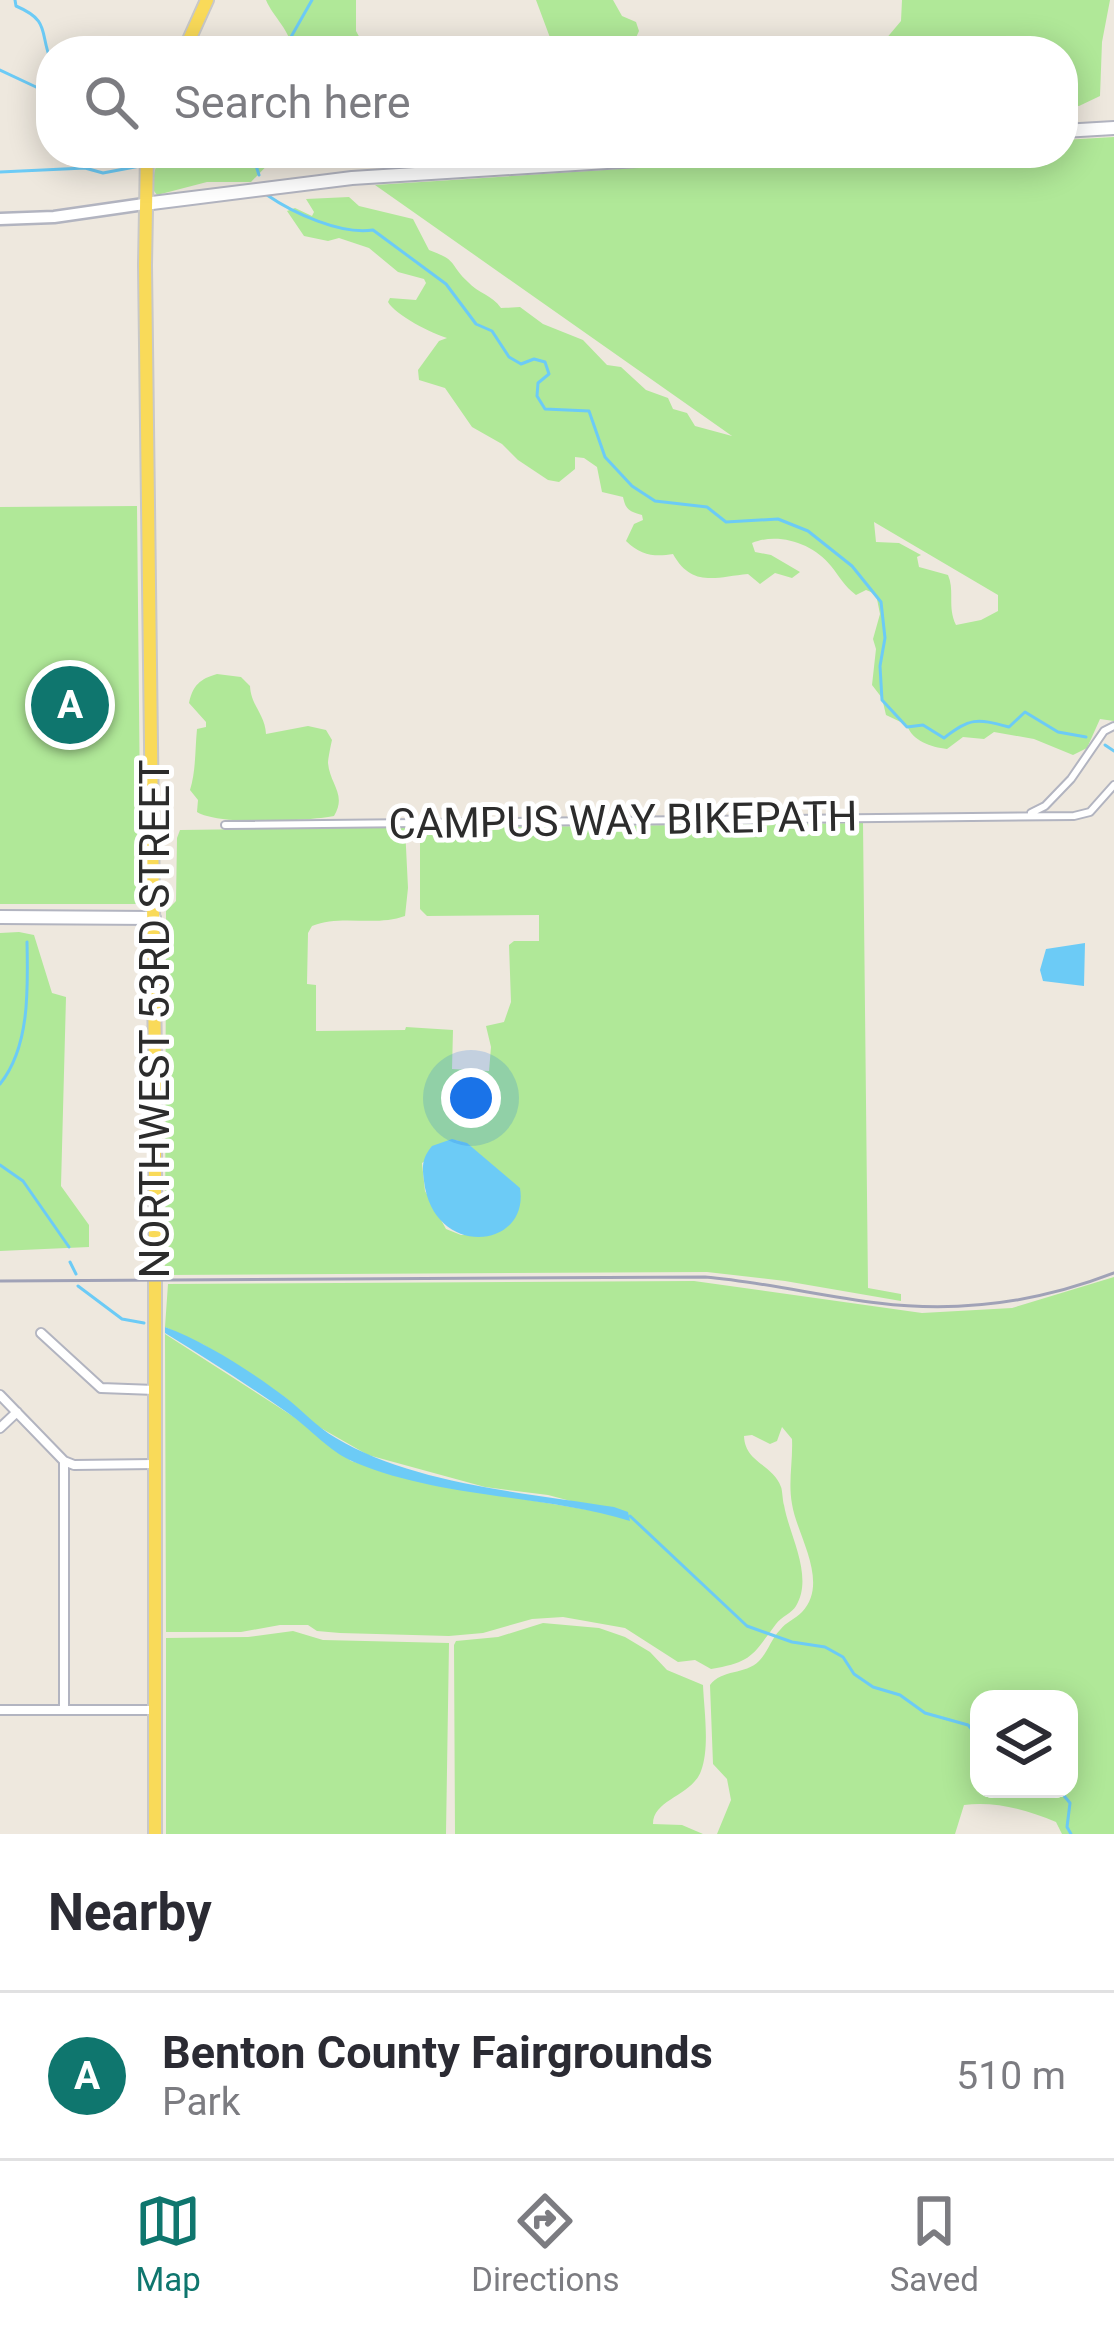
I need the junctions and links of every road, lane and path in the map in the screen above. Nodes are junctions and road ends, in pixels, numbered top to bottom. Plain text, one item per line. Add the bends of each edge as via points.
1 (207, 0) edge
2 (191, 36) edge
3 (1114, 128) edge
4 (1078, 129) edge
5 (146, 168) edge
6 (511, 168) edge
7 (145, 204) junction
8 (0, 219) edge
9 (1114, 726) edge
10 (1114, 784) edge
11 (1022, 815) junction
12 (226, 825) dead end
13 (0, 916) edge
14 (154, 917) junction
15 (41, 1333) dead end
16 (156, 1390) junction
17 (0, 1395) edge
18 (17, 1412) junction
19 (0, 1428) edge
20 (64, 1461) junction
21 (156, 1464) junction
22 (0, 1710) edge
23 (64, 1710) junction
24 (156, 1710) junction
25 (155, 1834) edge

1 - 2 main road
3 - 4 main road
5 - 7 main road, NORTHWEST 53RD STREET
6 - 7 main road
7 - 8 street
7 - 14 main road, NORTHWEST 53RD STREET
9 - 11 street via 1056,796
10 - 11 street, CAMPUS WAY BIKEPATH via 1083,814
11 - 12 street, CAMPUS WAY BIKEPATH
13 - 14 main road
14 - 16 main road, NORTHWEST 53RD STREET
15 - 16 street via 101,1388
16 - 21 main road, NORTHWEST 53RD STREET
17 - 18 street
18 - 19 street
18 - 20 street
20 - 21 street
20 - 23 street
21 - 24 main road, NORTHWEST 53RD STREET
22 - 23 street
23 - 24 street
24 - 25 main road, NORTHWEST 53RD STREET

